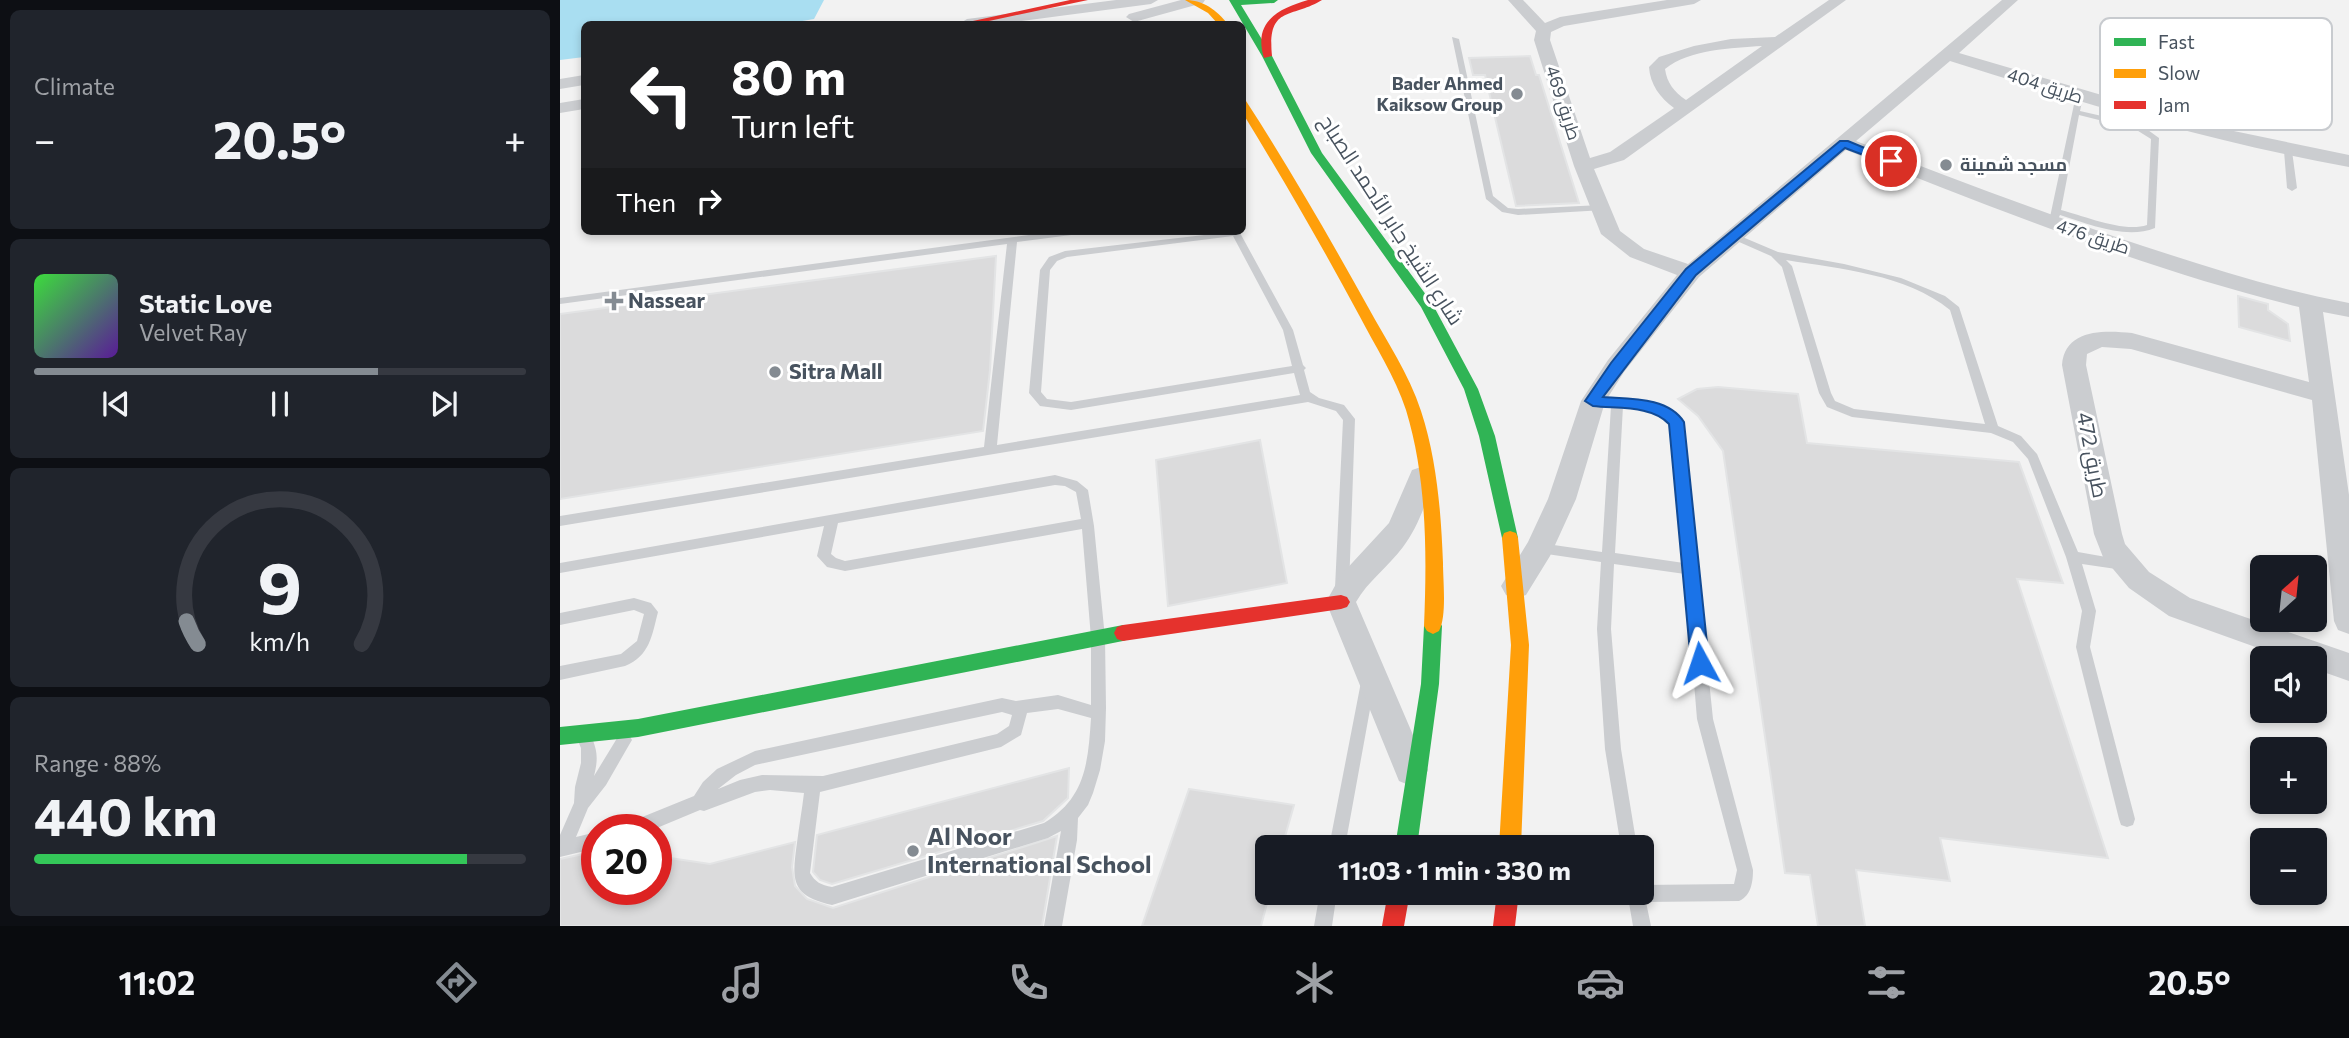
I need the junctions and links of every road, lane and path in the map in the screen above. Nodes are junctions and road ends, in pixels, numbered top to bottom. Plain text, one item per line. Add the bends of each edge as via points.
1 (1084, 0) edge
2 (1151, 0) edge
3 (1274, 0) edge
4 (1318, 0) edge
5 (1515, 0) edge
6 (1693, 0) edge
7 (1839, 0) edge
8 (2011, 0) edge
9 (1205, 5) edge
10 (980, 21) edge
11 (988, 21) edge
12 (1106, 21) edge
13 (1220, 21) edge
14 (1225, 21) edge
15 (1544, 30) junction
16 (1246, 38) edge
17 (1455, 39) dead end
18 (1775, 42) junction
19 (1946, 54) junction
20 (1267, 55) junction
21 (581, 80) edge
22 (560, 84) edge
23 (581, 90) edge
24 (560, 94) edge
25 (581, 104) edge
26 (2078, 105) junction
27 (1685, 106) junction
28 (560, 108) edge
29 (1246, 109) edge
30 (2100, 110) edge
31 (2100, 113) edge
32 (1287, 129) dead end
33 (2143, 130) edge
34 (2190, 130) edge
35 (1844, 143) junction
36 (2288, 152) junction
37 (1317, 153) junction
38 (2349, 161) edge
39 (1583, 166) junction
40 (2292, 188) dead end
41 (1601, 208) junction
42 (2055, 217) junction
43 (1049, 235) edge
44 (1212, 235) edge
45 (1237, 235) edge
46 (1734, 236) junction
47 (1012, 240) junction
48 (1774, 254) junction
49 (1691, 272) junction
50 (560, 301) edge
51 (2310, 303) junction
52 (2349, 310) edge
53 (1300, 368) junction
54 (2324, 394) junction
55 (1309, 398) junction
56 (1593, 401) junction
57 (1617, 402) junction
58 (1993, 429) junction
59 (2339, 437) edge
60 (990, 450) junction
61 (1426, 462) junction
62 (832, 520) junction
63 (560, 521) edge
64 (1087, 523) junction
65 (1540, 548) junction
66 (1607, 557) junction
67 (2073, 557) junction
68 (2123, 565) junction
69 (560, 568) edge
70 (1693, 570) junction
71 (2346, 572) edge
72 (1516, 586) junction
73 (1341, 602) junction
74 (560, 619) edge
75 (2349, 621) edge
76 (1097, 637) junction
77 (2349, 667) edge
78 (560, 673) edge
79 (1370, 673) junction
80 (1016, 708) junction
81 (1097, 713) junction
82 (638, 728) junction
83 (581, 735) junction
84 (560, 736) edge
85 (1417, 783) junction
86 (813, 786) junction
87 (700, 802) junction
88 (582, 803) junction
89 (670, 814) edge
90 (1070, 815) junction
91 (2127, 819) dead end
92 (1339, 835) edge
93 (1408, 835) edge
94 (1511, 835) edge
95 (1627, 835) edge
96 (581, 844) edge
97 (562, 849) edge
98 (1654, 894) edge
99 (1327, 905) edge
100 (1397, 905) edge
101 (1507, 905) edge
102 (1639, 905) edge
103 (1053, 926) edge
104 (1323, 926) edge
105 (1393, 926) edge
106 (1504, 926) edge
107 (1642, 926) edge

1 - 10 main road
2 - 11 street
3 - 9 main road
4 - 20 main road via 1273,22 1266,33
5 - 15 street
6 - 15 street via 1560,22
7 - 18 street
8 - 19 street
9 - 12 street
9 - 13 main road
9 - 14 main road, شارع الشيخ جابر الأحمد الصباح
15 - 39 street, طريق 469 via 1542,40
16 - 20 main road, شارع الشيخ جابر الأحمد الصباح
17 - 41 lane via 1489,197 1505,210 1518,212
18 - 27 street
18 - 27 street via 1681,54 1663,61 1657,75 1672,99
19 - 26 street, طريق 404
19 - 35 street
20 - 37 main road, شارع الشيخ جابر الأحمد الصباح
21 - 22 street
23 - 24 street
25 - 28 street
26 - 30 street, طريق 404
26 - 31 lane
26 - 42 lane
27 - 39 street via 1617,156
29 - 61 main road via 1315,221 1390,360 1412,408
32 - 37 main road
33 - 42 lane via 2155,138 2152,226 2148,230
34 - 36 street, طريق 404
35 - 42 street, طريق 476
35 - 46 street
36 - 38 street, طريق 404
36 - 40 lane
37 - 72 main road, شارع الشيخ جابر الأحمد الصباح via 1427,306 1471,389 1509,529
39 - 41 street, طريق 469
41 - 49 street, طريق 469 via 1611,234 1637,253
42 - 51 street, طريق 476 via 2214,277
43 - 47 lane
44 - 53 lane via 1053,258 1045,270 1035,393 1044,403 1072,406
45 - 53 lane via 1288,330
46 - 48 lane
46 - 49 street
47 - 50 lane
47 - 60 lane
48 - 58 lane via 1897,280 1949,302
48 - 58 lane via 1787,266 1831,404 1852,413
49 - 56 street
51 - 52 street, طريق 476
51 - 54 street
53 - 55 lane
54 - 59 street
54 - 68 street, طريق 472 via 2132,341 2087,341 2075,351 2108,534
55 - 60 lane
55 - 73 lane via 1340,408 1349,419
56 - 57 lane
56 - 65 street via 1562,499
57 - 66 lane
57 - 70 lane via 1649,406 1677,422
58 - 67 lane via 2017,439 2033,457
59 - 71 street
60 - 63 lane
61 - 73 street via 1403,524 1351,582
61 - 85 main road via 1435,586 1430,684
62 - 64 lane via 1060,480 1082,490
62 - 64 lane via 824,556 845,566
62 - 69 lane
64 - 76 lane
65 - 66 lane
65 - 72 street
66 - 70 lane
66 - 95 lane via 1604,629 1613,749
67 - 68 lane
67 - 91 lane via 2089,611 2083,647
68 - 77 street, طريق 472 via 2148,588 2180,607
70 - 98 lane via 1705,719 1745,870 1744,883 1739,892
71 - 75 street
72 - 94 main road, شارع الشيخ جابر الأحمد الصباح via 1520,645
73 - 76 main road
73 - 79 street
74 - 78 lane via 634,604 651,612 643,645 625,660
76 - 81 lane
76 - 82 main road
79 - 85 street
79 - 92 lane
80 - 81 lane via 1058,702
80 - 86 lane via 1020,715 1016,730 1001,740
80 - 87 lane via 994,706 755,758 721,776
81 - 90 lane via 1089,784
82 - 83 main road
82 - 88 lane via 620,745
83 - 84 main road
83 - 88 lane via 590,752
85 - 93 main road
86 - 87 lane via 764,783
86 - 90 lane via 801,873 806,886 832,896 1048,830
87 - 89 lane
88 - 97 lane
90 - 103 lane
96 - 97 lane
99 - 104 lane
100 - 105 main road
101 - 106 main road
102 - 107 lane

